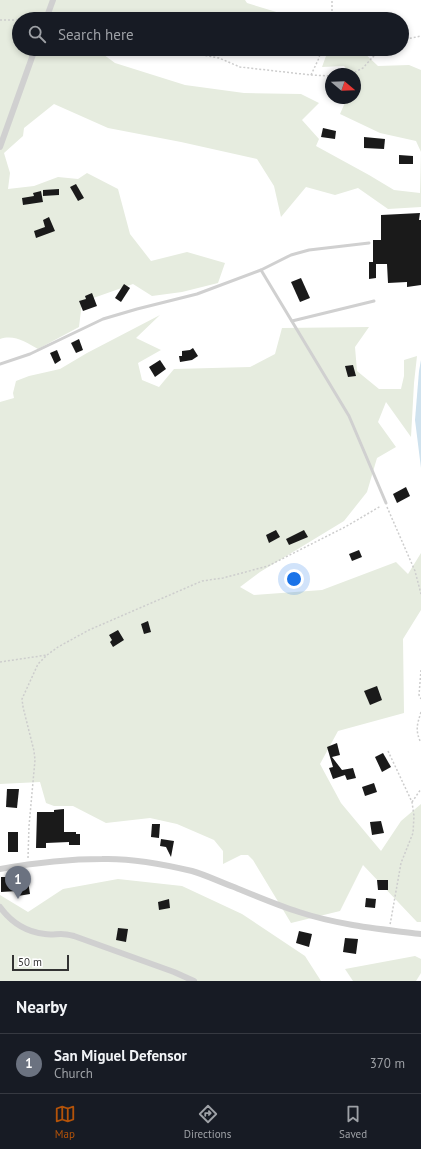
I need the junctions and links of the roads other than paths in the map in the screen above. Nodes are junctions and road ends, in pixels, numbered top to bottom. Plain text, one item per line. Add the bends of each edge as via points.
1 (53, 0) edge
2 (49, 12) edge
3 (32, 56) edge
4 (0, 147) edge
5 (369, 243) dead end
6 (261, 270) junction
7 (374, 301) dead end
8 (292, 321) junction
9 (0, 364) edge
10 (386, 503) road end
11 (0, 869) edge
12 (0, 907) edge
13 (421, 934) edge
14 (194, 981) edge

1 - 2 street
3 - 4 street
5 - 6 lane via 309,250 291,255
6 - 8 lane
6 - 9 lane via 197,294 103,319 30,354
7 - 8 lane
8 - 10 lane via 349,416
11 - 13 street via 103,858 175,867 328,920
12 - 14 street via 11,920 23,928 46,934 74,936

